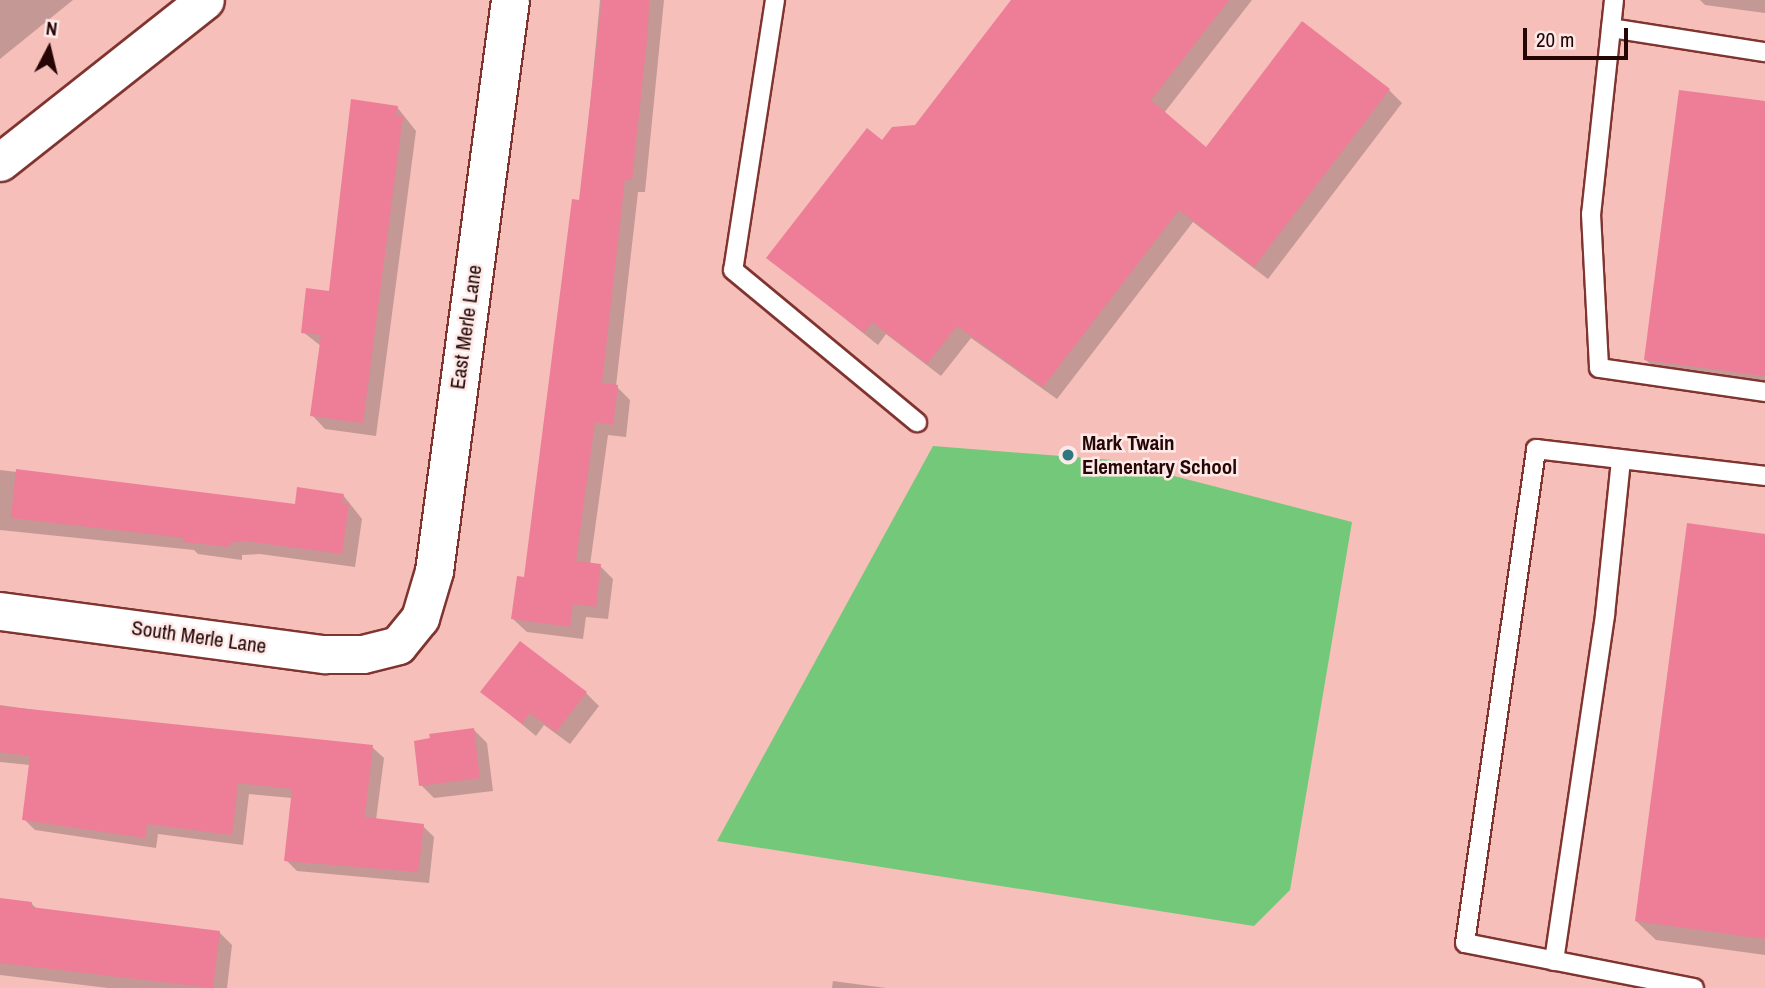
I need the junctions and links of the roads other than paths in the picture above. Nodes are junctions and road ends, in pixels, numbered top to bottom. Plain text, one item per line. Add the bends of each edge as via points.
1 (205, 0) edge
2 (510, 0) edge
3 (775, 0) edge
4 (1614, 0) edge
5 (1611, 28) junction
6 (1765, 52) edge
7 (0, 162) edge
8 (1765, 392) edge
9 (917, 422) dead end
10 (1621, 461) junction
11 (1765, 476) edge
12 (0, 611) edge
13 (398, 645) joint
14 (1554, 961) junction
15 (1694, 988) edge

1 - 7 street
2 - 13 street, East Merle Lane via 434,571 420,618
3 - 9 lane via 733,270
4 - 5 lane
5 - 6 lane
5 - 8 lane via 1591,214 1599,368
10 - 11 lane
10 - 14 lane via 1605,615
10 - 14 lane via 1536,449 1465,943
12 - 13 street, South Merle Lane via 324,654 363,654
14 - 15 lane

